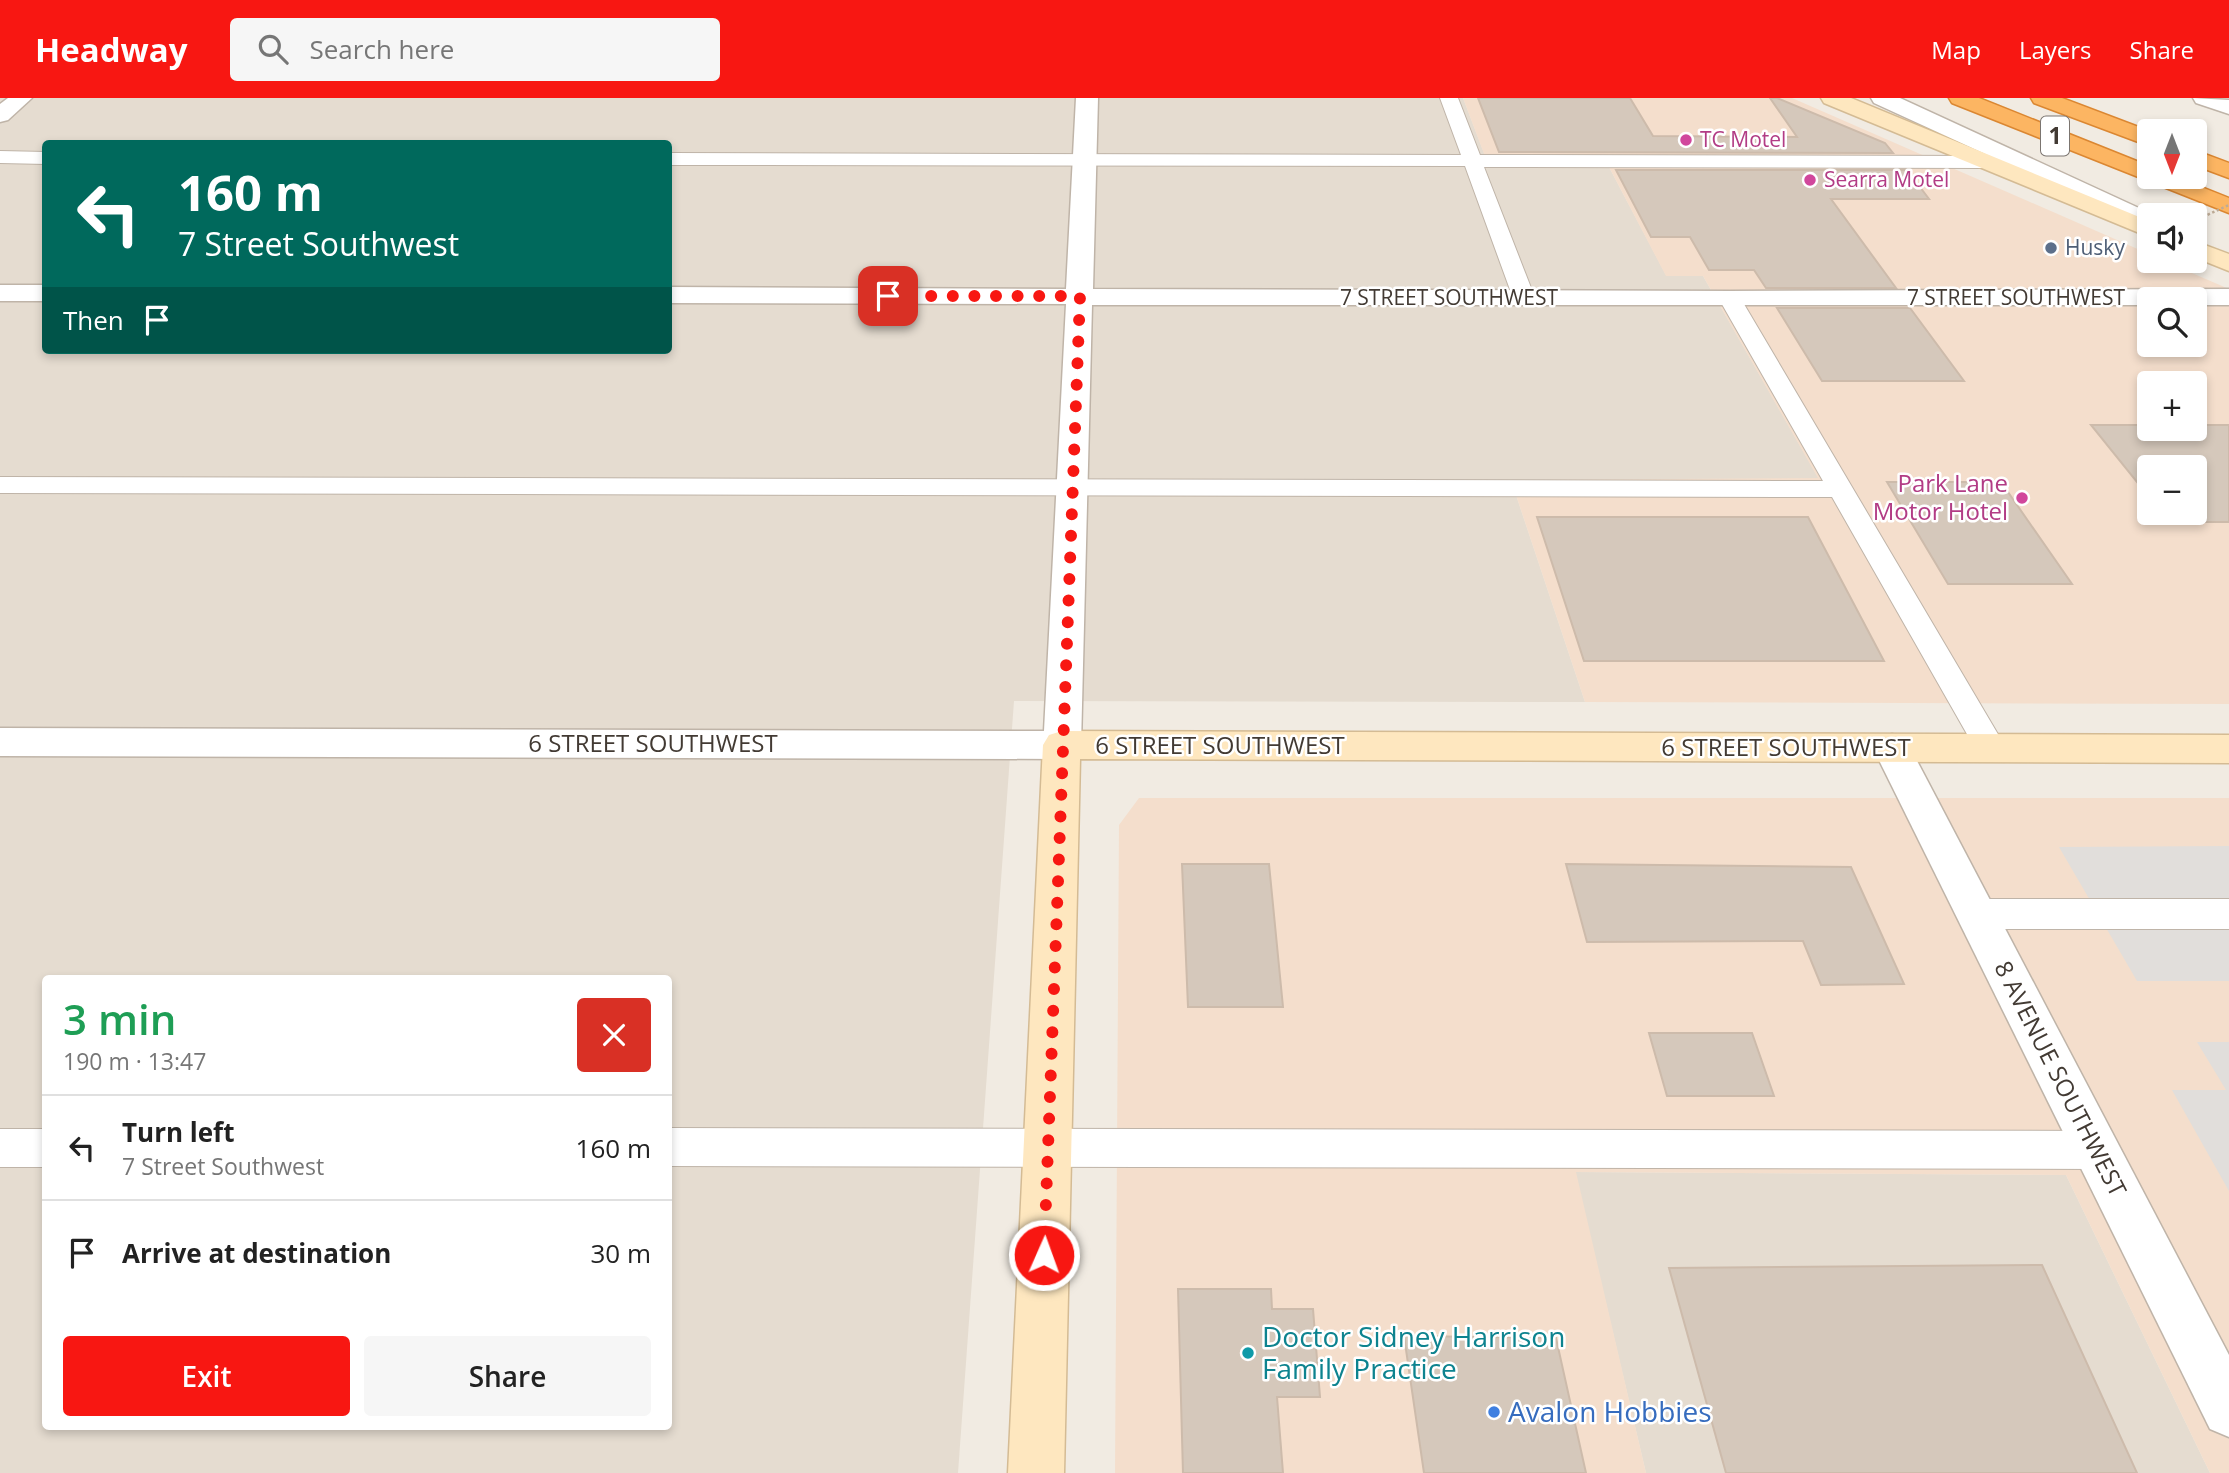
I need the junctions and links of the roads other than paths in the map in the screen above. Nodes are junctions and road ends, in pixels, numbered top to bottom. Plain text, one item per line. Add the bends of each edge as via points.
1 (21, 98) edge
2 (1087, 98) edge
3 (1449, 98) edge
4 (1832, 98) edge
5 (1882, 98) edge
6 (1960, 98) edge
7 (2042, 98) edge
8 (2051, 98) edge
9 (2204, 98) edge
10 (2229, 107) edge
11 (0, 115) edge
12 (2137, 134) edge
13 (2137, 134) edge
14 (0, 158) edge
15 (42, 158) edge
16 (672, 159) edge
17 (1085, 160) junction
18 (1472, 160) junction
19 (1985, 162) junction
20 (2207, 162) edge
21 (2137, 169) edge
22 (2229, 171) edge
23 (2186, 189) edge
24 (2229, 206) edge
25 (2137, 216) edge
26 (2137, 225) edge
27 (2207, 250) edge
28 (2207, 253) edge
29 (2229, 261) edge
30 (0, 293) edge
31 (42, 293) edge
32 (672, 295) edge
33 (1080, 296) junction
34 (2229, 297) edge
35 (1524, 298) junction
36 (1730, 299) junction
37 (0, 485) edge
38 (1073, 487) junction
39 (1840, 489) junction
40 (0, 742) edge
41 (1062, 745) junction
42 (1892, 748) junction
43 (1991, 748) junction
44 (2229, 749) edge
45 (1976, 914) junction
46 (2229, 914) edge
47 (672, 1147) edge
48 (1048, 1147) junction
49 (0, 1148) edge
50 (42, 1148) edge
51 (2097, 1150) junction
52 (2229, 1410) edge
53 (1036, 1473) edge

1 - 11 street
2 - 17 street
3 - 18 lane
4 - 19 street
5 - 25 street
6 - 21 highway, 1
7 - 12 highway, 1
8 - 13 highway
9 - 10 street
14 - 15 lane
16 - 17 lane
17 - 18 lane
17 - 33 street
18 - 19 lane
18 - 35 lane
19 - 26 street
20 - 22 highway
23 - 24 highway
27 - 29 street
28 - 29 street
30 - 31 street
32 - 33 street, 7 STREET SOUTHWEST
33 - 35 street, 7 STREET SOUTHWEST
33 - 38 street
34 - 36 street, 7 STREET SOUTHWEST
35 - 36 street, 7 STREET SOUTHWEST
36 - 39 lane
37 - 38 lane
38 - 39 lane
38 - 41 street
39 - 43 lane
40 - 41 street, 6 STREET SOUTHWEST
41 - 42 street, 6 STREET SOUTHWEST
41 - 48 street
42 - 43 street, 6 STREET SOUTHWEST
42 - 45 street, 8 AVENUE SOUTHWEST
43 - 44 street, 6 STREET SOUTHWEST
45 - 46 lane
45 - 51 street, 8 AVENUE SOUTHWEST
47 - 48 lane
48 - 51 lane
48 - 53 street
49 - 50 lane
51 - 52 street, 8 AVENUE SOUTHWEST

